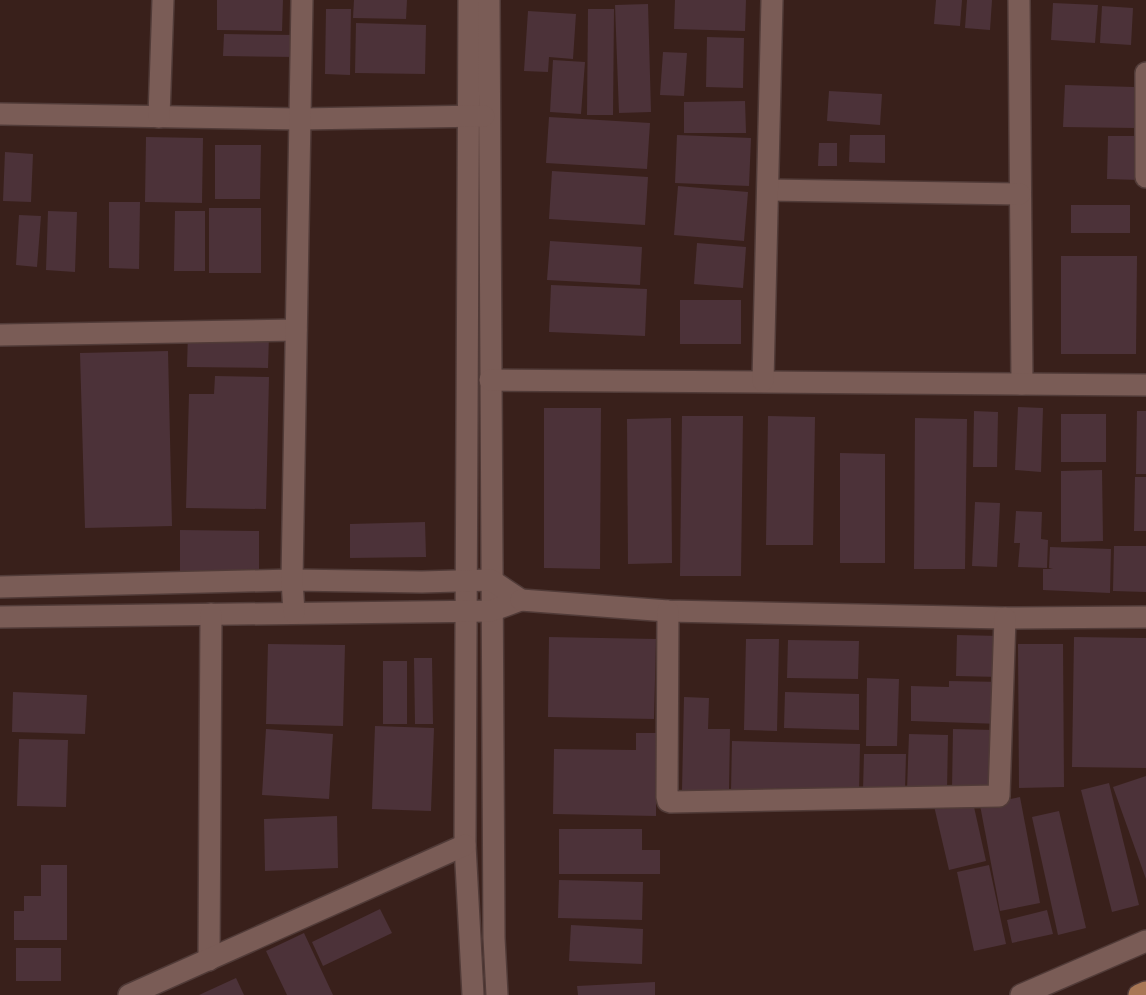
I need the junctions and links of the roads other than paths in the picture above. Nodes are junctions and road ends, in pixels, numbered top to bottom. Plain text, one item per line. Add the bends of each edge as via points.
1 (163, 0) edge
2 (302, 0) edge
3 (469, 0) edge
4 (489, 0) edge
5 (772, 0) edge
6 (1019, 0) edge
7 (1146, 73) edge
8 (0, 114) edge
9 (479, 116) junction
10 (159, 117) junction
11 (300, 119) junction
12 (1146, 177) edge
13 (768, 190) junction
14 (1020, 194) junction
15 (296, 330) junction
16 (0, 335) edge
17 (490, 380) junction
18 (763, 381) junction
19 (1022, 384) junction
20 (1146, 385) edge
21 (292, 580) junction
22 (491, 580) junction
23 (466, 581) junction
24 (0, 587) edge
25 (521, 600) junction
26 (491, 611) junction
27 (668, 611) junction
28 (294, 612) junction
29 (466, 612) junction
30 (211, 614) junction
31 (0, 617) edge
32 (1146, 617) edge
33 (1005, 618) junction
34 (465, 845) junction
35 (1146, 941) edge
36 (209, 960) junction
37 (466, 992) edge
38 (1146, 992) edge
39 (129, 995) edge
40 (497, 995) edge
41 (1021, 995) edge
42 (1139, 995) edge

1 - 10 street
2 - 11 street
3 - 9 street
4 - 9 street
5 - 13 street
6 - 14 street
7 - 12 street
8 - 10 street
9 - 11 street
9 - 17 street
9 - 23 street
10 - 11 street
11 - 15 street
13 - 14 street
13 - 18 street
14 - 19 street
15 - 16 street
15 - 21 street
17 - 18 street
17 - 22 street
18 - 19 street
19 - 20 street
21 - 23 street
21 - 24 street
21 - 28 street
22 - 23 street
22 - 25 street
22 - 26 street
23 - 29 street
25 - 26 street
25 - 27 street
26 - 29 street
26 - 40 street
27 - 33 street
27 - 33 street via 667,797 671,802 999,796
28 - 29 street
28 - 30 street
29 - 34 street
30 - 31 street
30 - 36 street
32 - 33 street
34 - 36 street
34 - 37 street
35 - 41 street
36 - 39 street
38 - 42 main road

